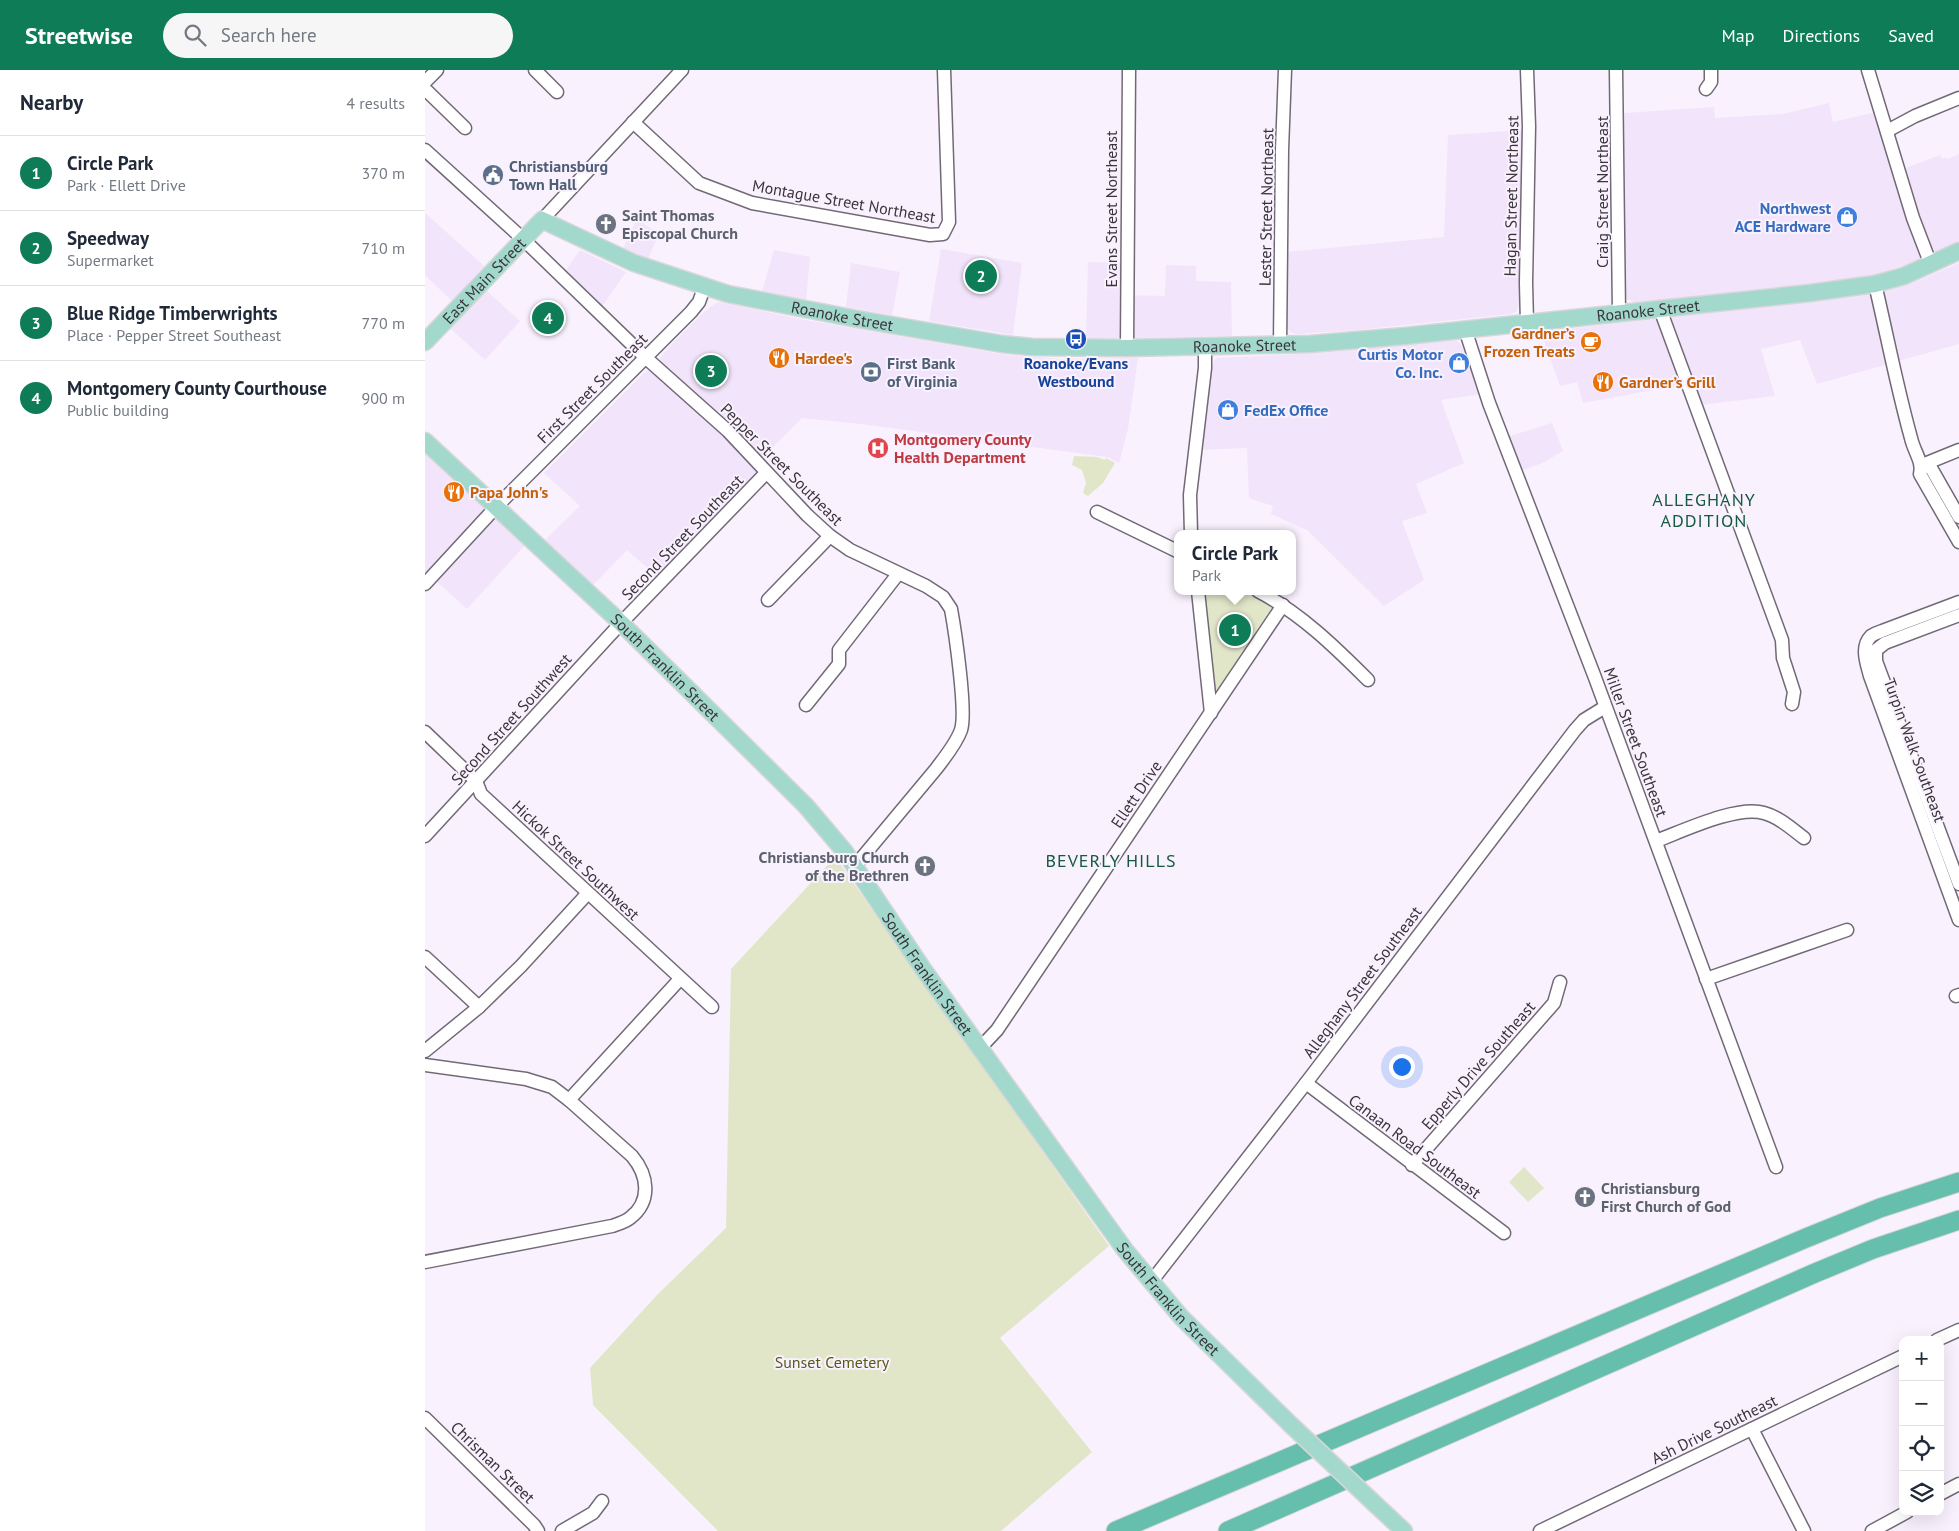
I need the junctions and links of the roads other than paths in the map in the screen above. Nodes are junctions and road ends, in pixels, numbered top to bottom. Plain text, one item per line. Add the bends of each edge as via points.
1 (437, 70) edge
2 (535, 70) edge
3 (682, 70) edge
4 (944, 70) edge
5 (1129, 70) edge
6 (1285, 70) edge
7 (1527, 70) edge
8 (1616, 70) edge
9 (1711, 70) edge
10 (1868, 70) edge
11 (425, 82) edge
12 (425, 89) edge
13 (1706, 89) dead end
14 (557, 92) dead end
15 (1959, 98) edge
16 (633, 122) junction
17 (465, 128) dead end
18 (1887, 132) junction
19 (425, 150) edge
20 (541, 220) junction
21 (523, 239) junction
22 (1959, 252) edge
23 (1931, 265) junction
24 (1875, 284) junction
25 (704, 288) junction
26 (1660, 309) junction
27 (1619, 313) junction
28 (1527, 323) junction
29 (1465, 329) junction
30 (425, 342) edge
31 (1280, 345) junction
32 (1205, 347) junction
33 (1127, 348) junction
34 (645, 357) junction
35 (425, 441) edge
36 (1959, 450) edge
37 (1922, 465) junction
38 (766, 473) junction
39 (496, 507) junction
40 (1097, 512) dead end
41 (1959, 517) edge
42 (1191, 530) edge
43 (830, 536) junction
44 (1959, 542) edge
45 (1174, 550) edge
46 (898, 574) junction
47 (425, 584) edge
48 (1198, 595) edge
49 (1265, 595) edge
50 (769, 600) dead end
51 (1959, 602) edge
52 (1283, 605) junction
53 (1959, 615) edge
54 (621, 623) junction
55 (1871, 649) junction
56 (1367, 680) dead end
57 (1792, 704) dead end
58 (806, 705) dead end
59 (1605, 707) junction
60 (1211, 713) junction
61 (425, 732) edge
62 (476, 781) junction
63 (425, 836) edge
64 (1804, 838) dead end
65 (1655, 841) junction
66 (855, 866) junction
67 (1959, 884) edge
68 (588, 893) junction
69 (1959, 920) edge
70 (1847, 930) dead end
71 (425, 957) edge
72 (1706, 979) junction
73 (680, 980) junction
74 (1560, 982) dead end
75 (479, 1007) junction
76 (712, 1007) dead end
77 (980, 1048) junction
78 (425, 1051) edge
79 (425, 1065) edge
80 (1306, 1083) junction
81 (569, 1100) junction
82 (1412, 1166) junction
83 (1776, 1167) dead end
84 (1959, 1182) edge
85 (1959, 1220) edge
86 (1504, 1233) dead end
87 (425, 1262) edge
88 (1151, 1282) junction
89 (1959, 1330) edge
90 (1944, 1337) edge
91 (1899, 1358) edge
92 (425, 1418) edge
93 (1752, 1429) junction
94 (1959, 1484) edge
95 (1944, 1492) edge
96 (602, 1501) dead end
97 (1899, 1516) edge
98 (538, 1531) edge
99 (561, 1531) edge
100 (1116, 1531) edge
101 (1228, 1531) edge
102 (1403, 1531) edge
103 (1540, 1531) edge
104 (1804, 1531) edge
105 (1871, 1531) edge

1 - 11 street
2 - 14 street
3 - 16 street
4 - 16 street, Montague Street Northeast via 949,222 943,234 930,235 752,203 699,183
5 - 33 street, Evans Street Northeast
6 - 31 street, Lester Street Northeast
7 - 28 street, Hagan Street Northeast
8 - 27 street, Craig Street Northeast
9 - 13 street via 1711,82
10 - 18 street
12 - 17 street
15 - 18 street via 1915,116
16 - 20 street
18 - 23 street
19 - 21 street, Pepper Street Southeast
20 - 21 main road, East Main Street
20 - 25 main road, Roanoke Street via 634,263
21 - 30 main road, East Main Street
21 - 34 street, Pepper Street Southeast
22 - 23 main road, Roanoke Street
23 - 24 main road, Roanoke Street
24 - 26 main road, Roanoke Street
24 - 37 street via 1905,419
25 - 33 main road, Roanoke Street via 778,305 1002,344 1072,349
25 - 34 street, First Street Southeast via 699,302
26 - 27 main road, Roanoke Street
26 - 57 street via 1782,640 1783,658 1792,683
27 - 28 main road, Roanoke Street
28 - 29 main road, Roanoke Street
29 - 31 main road, Roanoke Street
29 - 59 street, Miller Street Southeast via 1489,403
31 - 32 main road, Roanoke Street
32 - 33 main road, Roanoke Street
32 - 42 street via 1190,495
34 - 38 street, Pepper Street Southeast via 727,431
34 - 39 street, First Street Southeast
35 - 39 main road, South Franklin Street
36 - 37 street
37 - 41 street via 1931,468
37 - 44 street via 1920,474
38 - 43 street, Pepper Street Southeast
38 - 54 street, Second Street Southeast
39 - 47 street, First Street Southeast
39 - 54 main road, South Franklin Street
40 - 45 street
43 - 46 street, Pepper Street Southeast
43 - 50 street
46 - 58 street via 839,650 839,664
46 - 66 street, Pepper Street Southeast via 943,597 951,609 963,719 948,753
48 - 60 street
49 - 52 street
51 - 55 street via 1871,636
52 - 56 street via 1336,648
52 - 60 street, Ellett Drive
53 - 55 street
54 - 62 street, Second Street Southwest
54 - 66 main road, South Franklin Street via 806,806
55 - 67 street, Turpin Walk Southeast
55 - 69 street, Turpin Walk Southeast via 1866,662 1870,676
59 - 65 street, Miller Street Southeast
59 - 80 street, Alleghany Street Southeast via 1575,730
60 - 77 street, Ellett Drive via 997,1030
61 - 62 street, Hickok Street Southwest
62 - 63 street, Second Street Southwest
62 - 68 street, Hickok Street Southwest via 481,794
64 - 65 street via 1778,818 1749,810 1728,814
65 - 72 street, Miller Street Southeast
66 - 77 main road, South Franklin Street
68 - 73 street, Hickok Street Southwest
68 - 75 street
70 - 72 street
71 - 75 street
72 - 83 street, Miller Street Southeast
73 - 76 street, Hickok Street Southwest
73 - 81 street
74 - 82 street, Epperly Drive Southeast via 1554,1003
75 - 78 street
77 - 88 main road, South Franklin Street via 1101,1218
79 - 81 street via 527,1079 552,1087
80 - 82 street, Canaan Road Southeast
80 - 88 street, Alleghany Street Southeast
81 - 87 street via 640,1165 646,1185 639,1209 630,1219 612,1226
82 - 86 street, Canaan Road Southeast
84 - 100 highway via 1880,1208 1806,1238
85 - 101 highway via 1815,1273
88 - 102 main road, South Franklin Street, bridge via 1181,1317
89 - 90 street
91 - 93 street, Ash Drive Southeast
92 - 98 street, Chrisman Street
93 - 103 street, Ash Drive Southeast
93 - 104 street
94 - 95 street
96 - 99 street via 593,1513
97 - 105 street

